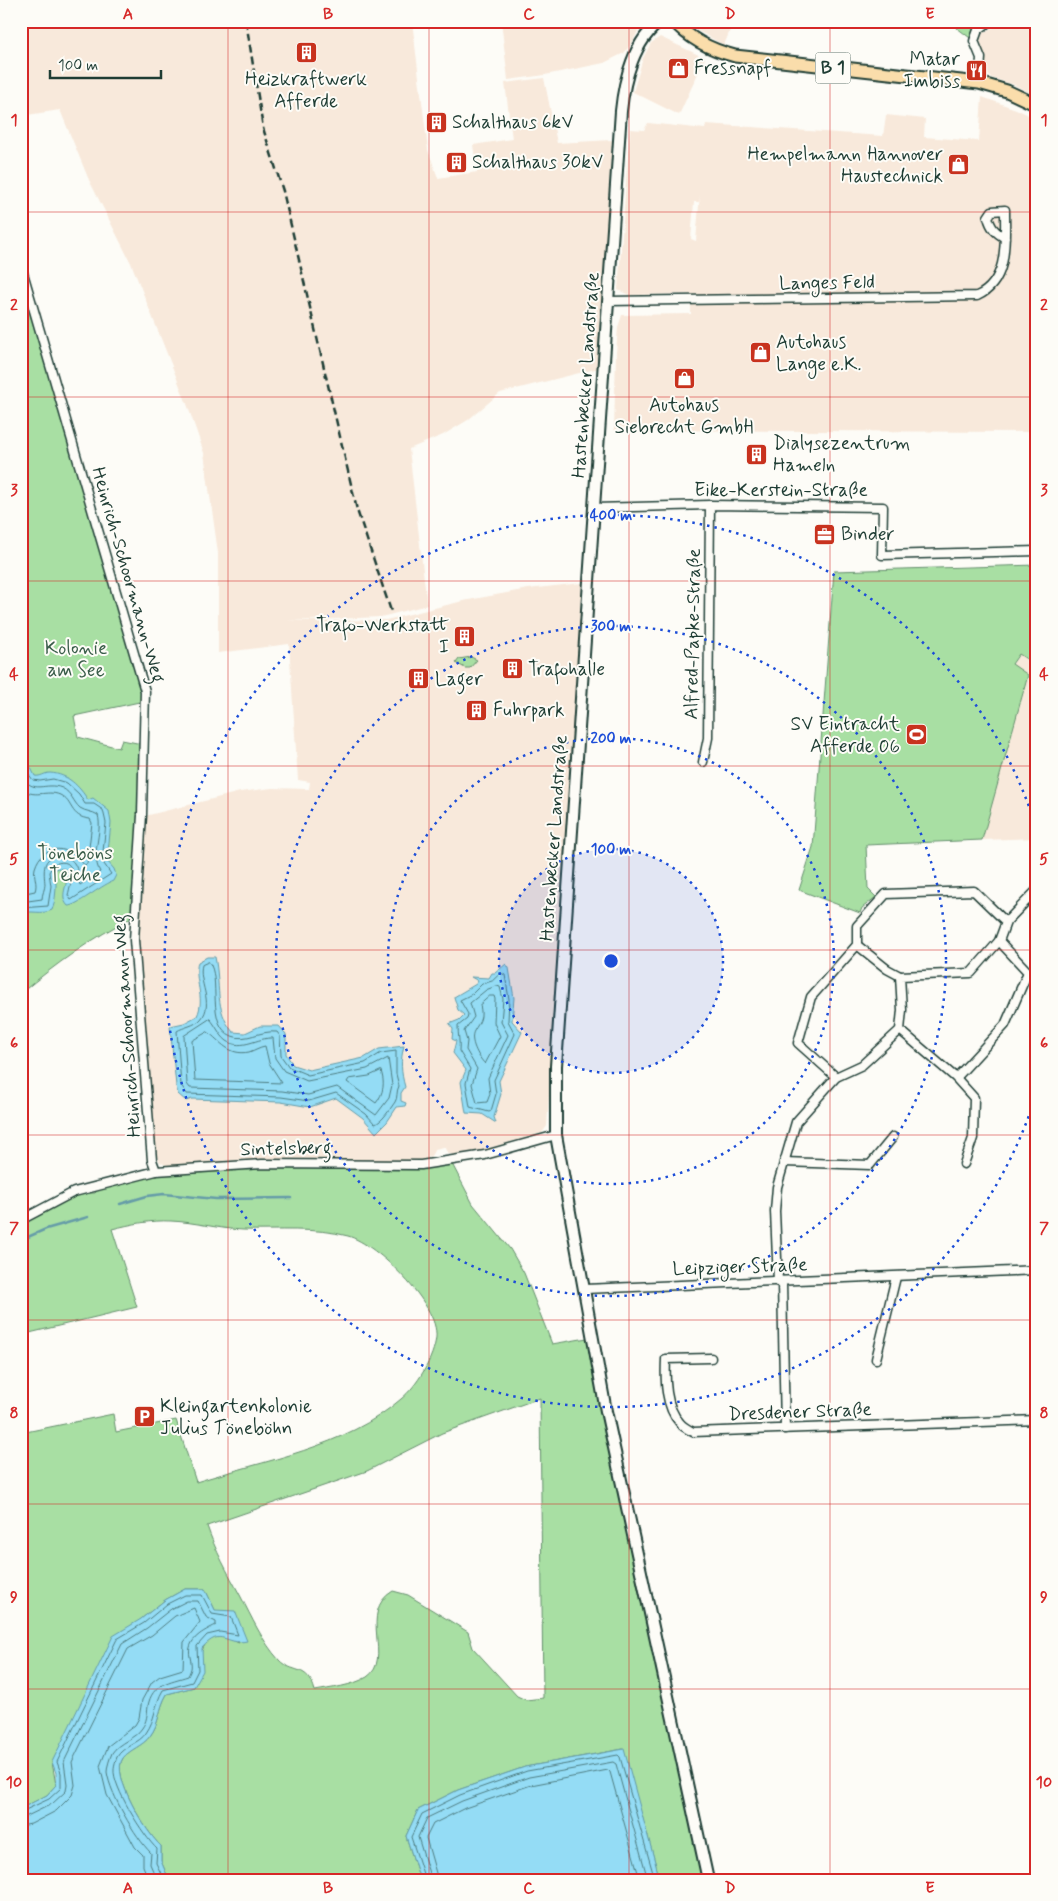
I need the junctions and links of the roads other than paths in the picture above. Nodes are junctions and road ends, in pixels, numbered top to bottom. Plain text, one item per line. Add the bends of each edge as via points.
1 (661, 21) edge
2 (674, 21) edge
3 (990, 21) edge
4 (980, 84) junction
5 (1037, 105) edge
6 (1005, 238) dead end
7 (21, 266) edge
8 (608, 301) junction
9 (710, 505) junction
10 (596, 508) junction
11 (1037, 551) edge
12 (704, 762) dead end
13 (1037, 890) edge
14 (1006, 922) junction
15 (999, 941) junction
16 (857, 945) junction
17 (900, 976) junction
18 (900, 1030) junction
19 (836, 1077) junction
20 (956, 1078) junction
21 (556, 1135) junction
22 (894, 1137) dead end
23 (784, 1162) junction
24 (964, 1164) dead end
25 (156, 1171) junction
26 (21, 1220) edge
27 (1036, 1269) edge
28 (896, 1276) junction
29 (780, 1282) junction
30 (585, 1289) junction
31 (711, 1358) dead end
32 (876, 1359) dead end
33 (1037, 1420) edge
34 (785, 1429) junction
35 (708, 1880) edge

1 - 8 main road, Hastenbecker Landstraße via 649,32 635,56 622,98
2 - 4 main road, B 1 via 704,45 735,56
3 - 4 street via 978,30 974,41 981,58
4 - 5 main road, B 1 via 1007,91
6 - 8 street, Langes Feld via 1002,267 987,292 978,296
7 - 25 street, Heinrich-Schoormann-Weg via 145,691 134,940 152,1160
8 - 10 main road, Hastenbecker Landstraße
9 - 10 street, Eike-Kerstein-Straße
9 - 11 street, Eike-Kerstein-Straße via 883,507 882,555
9 - 12 street, Alfred-Papke-Straße via 708,738
10 - 21 main road, Hastenbecker Landstraße via 556,1066
13 - 14 street
14 - 15 street
14 - 16 street via 974,891 886,894 857,926
15 - 17 street via 971,973
15 - 20 street via 1028,972 1005,1025
16 - 17 street
16 - 19 street via 811,997 798,1043
17 - 18 street
18 - 19 street via 862,1065
18 - 20 street
19 - 23 street via 796,1122
20 - 24 street via 974,1098 973,1138
21 - 25 street, Sintelsberg via 485,1155 421,1165 262,1164
21 - 30 main road, Hastenbecker Landstraße
22 - 23 street via 870,1165
23 - 29 street via 775,1211
25 - 26 street, Sintelsberg via 74,1192
27 - 28 street, Leipziger Straße
28 - 29 street, Leipziger Straße
28 - 32 street
29 - 30 street, Leipziger Straße
29 - 34 street
30 - 35 main road, Hastenbecker Landstraße via 620,1474
31 - 34 street, Dresdener Straße via 666,1359 665,1381 669,1402 679,1423 693,1432
33 - 34 street, Dresdener Straße

